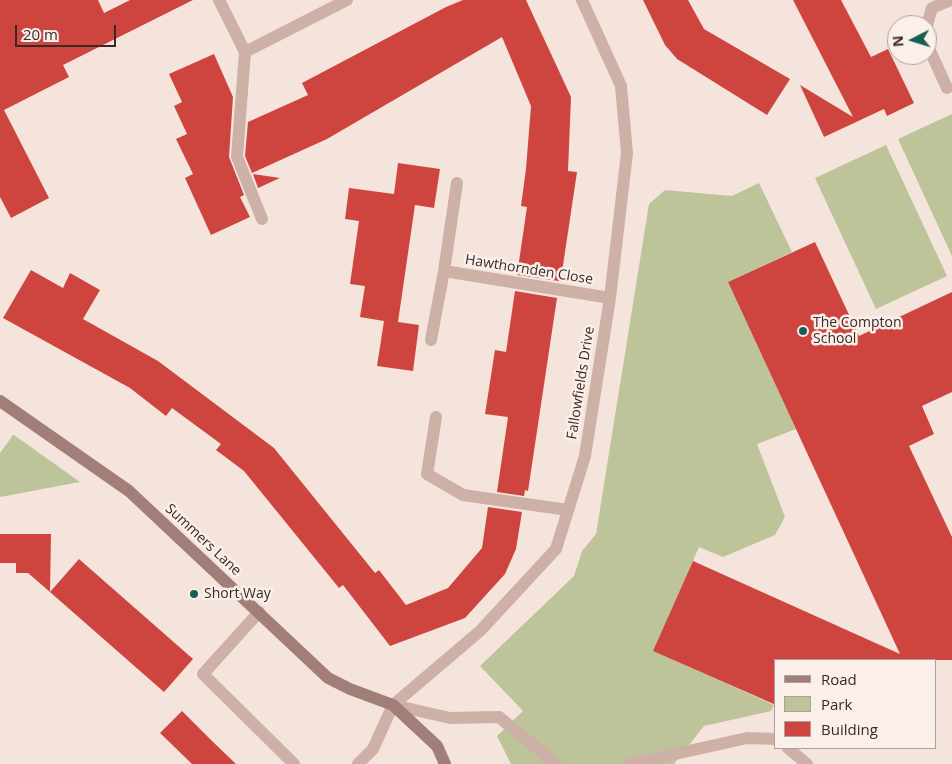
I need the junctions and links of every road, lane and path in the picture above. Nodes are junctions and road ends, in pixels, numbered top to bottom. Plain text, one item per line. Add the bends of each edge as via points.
1 (219, 0) edge
2 (347, 0) edge
3 (582, 0) edge
4 (950, 0) edge
5 (930, 15) edge
6 (245, 52) junction
7 (937, 65) edge
8 (947, 88) dead end
9 (457, 183) dead end
10 (262, 219) dead end
11 (444, 271) junction
12 (610, 298) junction
13 (431, 340) dead end
14 (0, 401) edge
15 (436, 417) dead end
16 (568, 510) junction
17 (259, 612) junction
18 (393, 705) junction
19 (774, 739) edge
20 (789, 749) edge
21 (294, 764) edge
22 (358, 764) edge
23 (445, 764) edge
24 (556, 764) edge
25 (630, 764) edge
26 (807, 764) edge

1 - 6 street
2 - 6 street
3 - 12 street, Fallowfields Drive via 620,86 627,153
4 - 5 street via 932,8
6 - 10 street via 238,157
7 - 8 street
9 - 11 street, Hawthornden Close
11 - 12 street, Hawthornden Close
11 - 13 street, Hawthornden Close
12 - 16 street, Fallowfields Drive via 585,456
14 - 17 street, Summers Lane via 129,491
15 - 16 street via 427,474 463,495
16 - 18 street, Fallowfields Drive via 556,549 480,631
17 - 18 street, Summers Lane via 328,678
17 - 21 street via 203,674
18 - 22 street via 373,749
18 - 23 street, Summers Lane via 437,746
18 - 24 street via 450,718 499,717
19 - 25 street via 747,738
20 - 26 street

